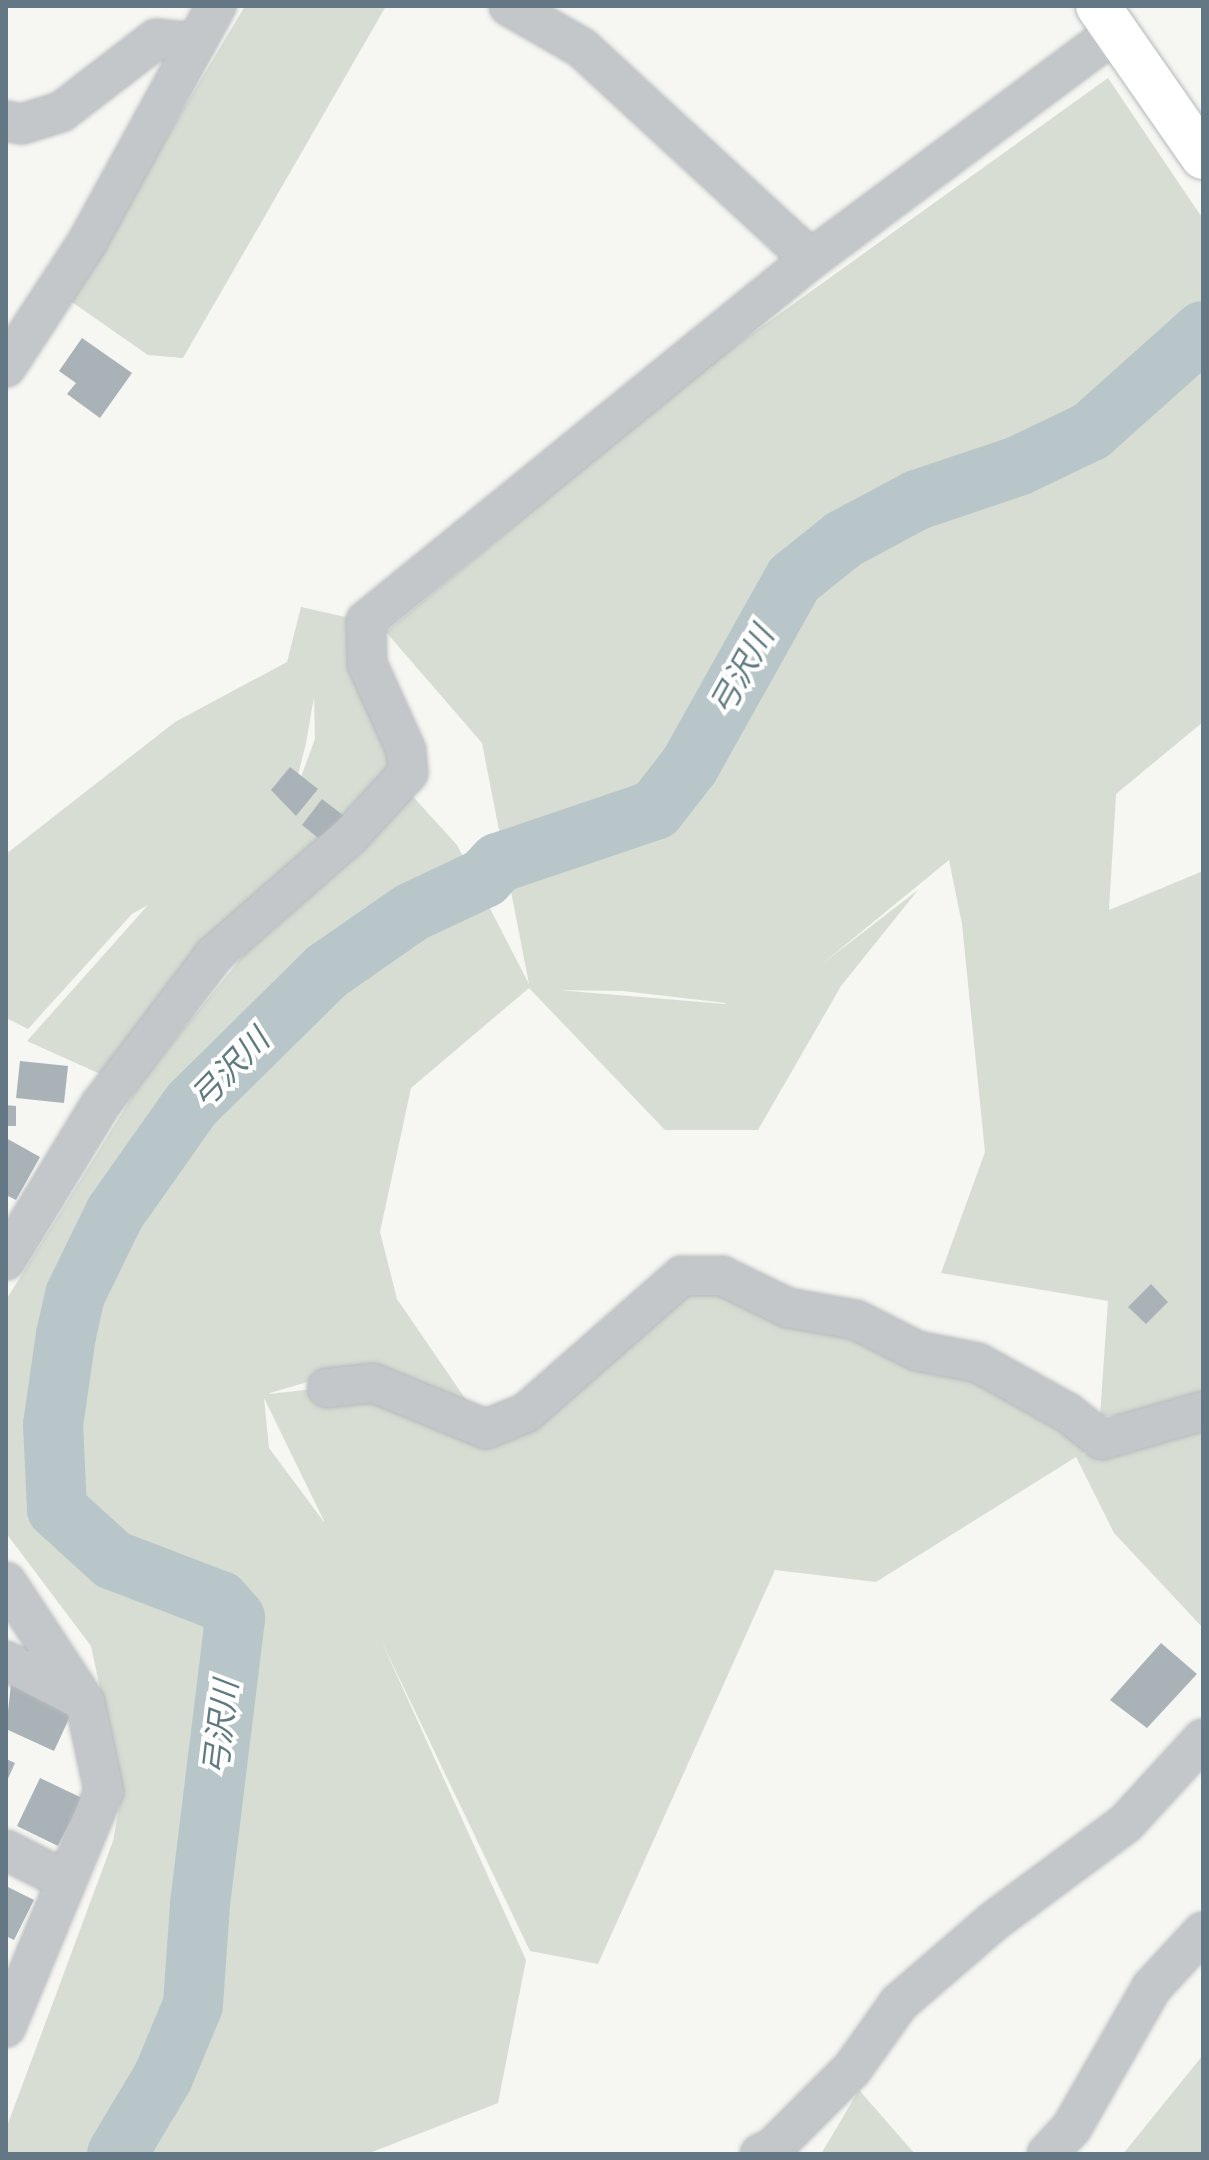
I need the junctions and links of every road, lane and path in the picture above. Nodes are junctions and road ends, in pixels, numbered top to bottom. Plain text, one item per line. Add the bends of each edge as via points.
1 (216, 6) edge
2 (509, 6) edge
3 (1107, 19) edge
4 (196, 43) junction
5 (6, 121) edge
6 (1203, 157) edge
7 (811, 259) junction
8 (6, 367) edge
9 (8, 1254) edge
10 (327, 1388) dead end
11 (1203, 1411) edge
12 (6, 1582) edge
13 (6, 1661) edge
14 (85, 1702) junction
15 (1203, 1739) edge
16 (6, 1850) edge
17 (66, 1881) junction
18 (1203, 1932) edge
19 (6, 2027) edge
20 (760, 2154) edge
21 (1047, 2154) edge

1 - 4 street
2 - 7 street via 582,48
3 - 6 main road
3 - 7 street
4 - 5 street via 156,39 61,112 22,124
4 - 8 street via 88,241
7 - 9 street via 366,621 367,664 406,750 408,773 350,836 214,955 101,1104
10 - 11 street via 373,1383 486,1429 526,1413 682,1276 722,1276 788,1308 856,1320 917,1351 978,1363 1068,1413 1102,1440
12 - 14 street
13 - 14 street
14 - 17 street via 104,1791
15 - 20 street via 1126,1823 994,1921 899,2003 852,2069 773,2148
16 - 17 street
17 - 19 street
18 - 21 street via 1152,1987 1072,2127

